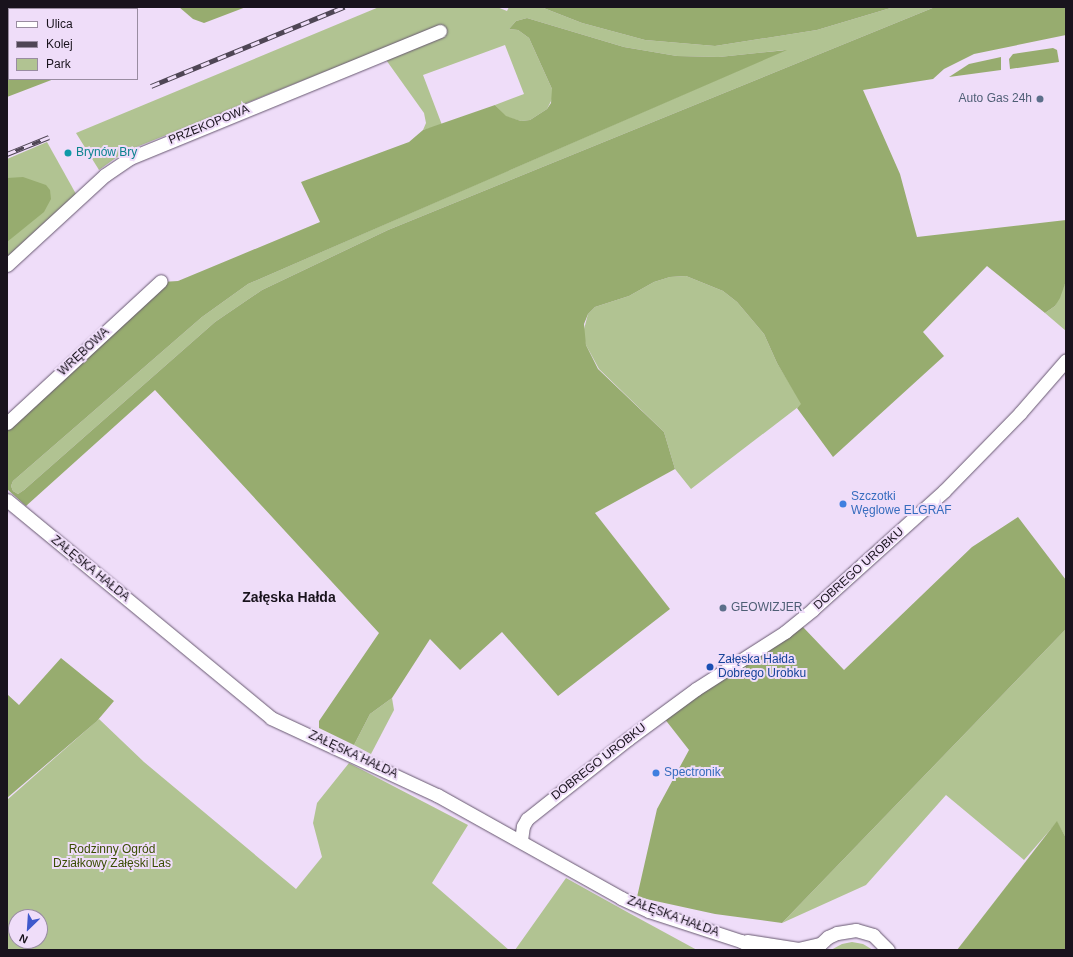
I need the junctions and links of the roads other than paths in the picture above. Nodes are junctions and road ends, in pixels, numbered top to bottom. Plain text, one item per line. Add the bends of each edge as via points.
1 (440, 31) dead end
2 (7, 265) edge
3 (161, 281) dead end
4 (1066, 360) edge
5 (7, 423) edge
6 (7, 500) edge
7 (521, 840) junction
8 (741, 941) junction
9 (817, 947) edge
10 (758, 950) edge
11 (888, 950) edge

1 - 2 street, PRZEKOPOWA via 130,158 105,175
3 - 5 street, WRĘBOWA
4 - 7 street, DOBREGO UROBKU via 1020,413 944,491 813,609 785,632 665,710 589,770 527,820 522,826
6 - 7 street, ZAŁĘSKA HAŁDA via 271,718 431,792
7 - 8 street, ZAŁĘSKA HAŁDA via 621,898 650,911
8 - 9 street, ZAŁĘSKA HAŁDA via 798,949
8 - 10 street, ZAŁĘSKA HAŁDA
9 - 11 street via 837,933 856,930 873,935

